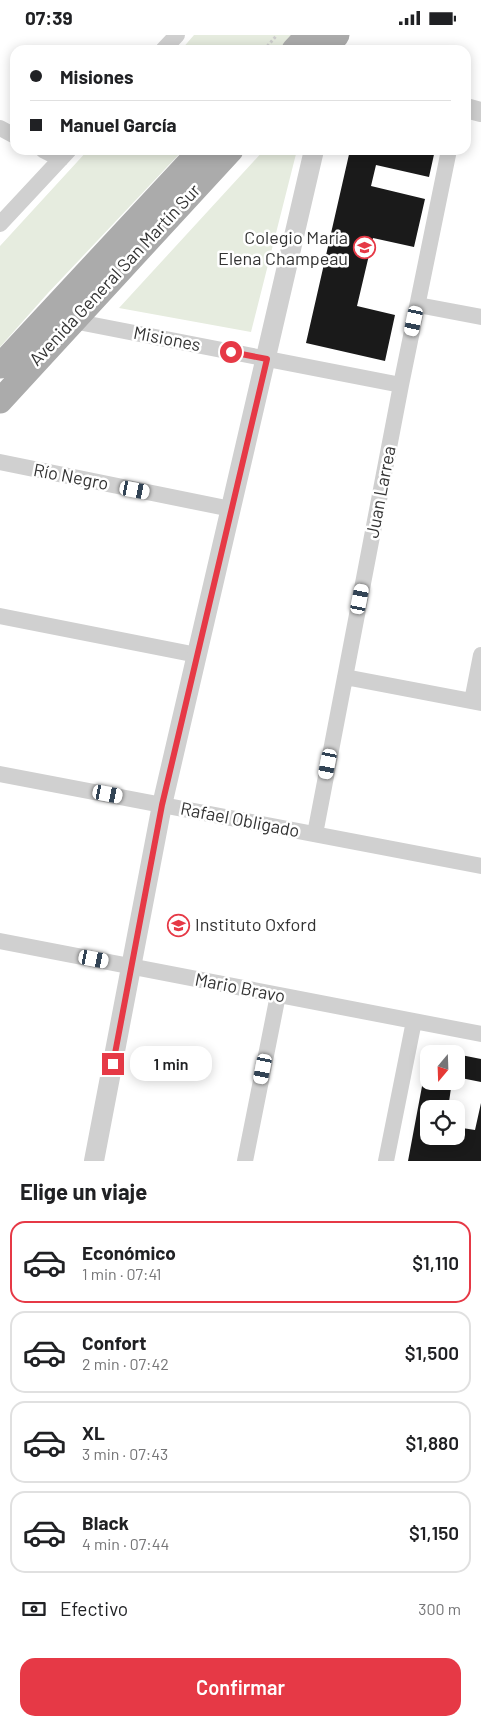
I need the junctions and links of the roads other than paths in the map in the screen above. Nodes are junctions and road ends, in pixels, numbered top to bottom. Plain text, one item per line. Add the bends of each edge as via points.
1 (177, 35) edge
2 (337, 35) edge
3 (168, 45) edge
4 (328, 45) edge
5 (65, 155) edge
6 (196, 155) edge
7 (226, 155) edge
8 (313, 155) edge
9 (448, 155) edge
10 (0, 224) edge
11 (418, 305) junction
12 (64, 314) junction
13 (481, 317) edge
14 (267, 359) junction
15 (0, 365) edge
16 (401, 385) junction
17 (0, 401) edge
18 (0, 462) edge
19 (231, 509) junction
20 (0, 616) edge
21 (197, 655) junction
22 (481, 655) edge
23 (345, 677) junction
24 (477, 702) edge
25 (0, 774) edge
26 (162, 805) junction
27 (315, 834) junction
28 (481, 866) edge
29 (0, 941) edge
30 (131, 967) junction
31 (278, 995) junction
32 (414, 1021) junction
33 (481, 1034) edge
34 (94, 1161) edge
35 (245, 1161) edge
36 (386, 1161) edge

1 - 3 street
2 - 4 main road
5 - 10 street
6 - 12 main road, Avenida General San Martín Sur
7 - 12 main road, Avenida General San Martín Sur
8 - 14 street
9 - 11 street, Juan Larrea
11 - 13 street
11 - 16 street, Juan Larrea
12 - 14 street, Misiones
12 - 15 main road, Avenida General San Martín Sur
12 - 17 main road, Avenida General San Martín Sur
14 - 16 street, Misiones
14 - 19 street
16 - 23 street, Juan Larrea
18 - 19 street, Río Negro
19 - 21 street
20 - 21 street
21 - 26 street
22 - 24 street
23 - 24 street
23 - 27 street, Juan Larrea
25 - 26 street, Rafael Obligado
26 - 27 street, Rafael Obligado
26 - 30 street
27 - 28 street, Rafael Obligado
29 - 30 street, Mario Bravo
30 - 31 street, Mario Bravo
30 - 34 street
31 - 32 street, Mario Bravo
31 - 35 street
32 - 33 street, Mario Bravo
32 - 36 street

